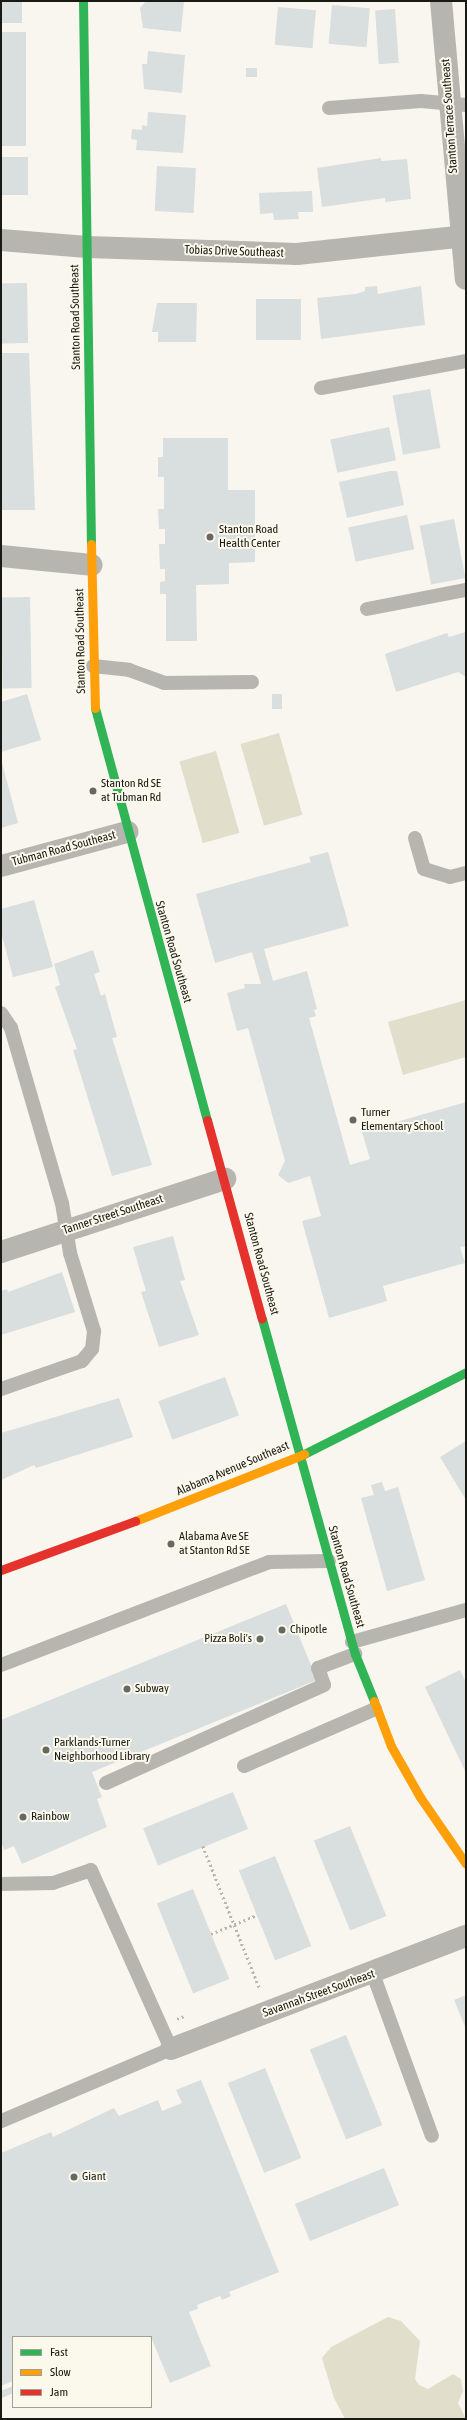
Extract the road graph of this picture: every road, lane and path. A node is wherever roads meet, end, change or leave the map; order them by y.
1 (83, 1) edge
2 (441, 1) edge
3 (457, 106) edge
4 (329, 108) dead end
5 (463, 237) edge
6 (1, 240) edge
7 (87, 247) junction
8 (466, 279) edge
9 (466, 361) edge
10 (321, 388) dead end
11 (1, 556) edge
12 (92, 565) junction
13 (466, 590) edge
14 (367, 609) dead end
15 (93, 666) junction
16 (252, 682) dead end
17 (127, 832) junction
18 (415, 838) dead end
19 (1, 866) edge
20 (466, 873) edge
21 (1, 1013) edge
22 (225, 1179) junction
23 (66, 1230) junction
24 (1, 1252) edge
25 (466, 1372) edge
26 (1, 1389) edge
27 (300, 1454) junction
28 (329, 1562) junction
29 (1, 1570) edge
30 (466, 1610) edge
31 (353, 1648) junction
32 (1, 1665) edge
33 (375, 1710) junction
34 (244, 1766) dead end
35 (106, 1783) dead end
36 (203, 1846) dead end
37 (466, 1864) edge
38 (1, 1884) edge
39 (257, 1915) dead end
40 (235, 1924) junction
41 (211, 1934) dead end
42 (466, 1936) edge
43 (373, 1974) junction
44 (259, 1986) dead end
45 (171, 2049) junction
46 (1, 2121) edge
47 (432, 2136) dead end

1 - 7 street, Stanton Road Southeast
2 - 3 street, Stanton Terrace Southeast
3 - 4 lane
3 - 5 street, Stanton Terrace Southeast
5 - 7 street, Tobias Drive Southeast
5 - 8 street, Stanton Terrace Southeast
6 - 7 street, Tobias Drive Southeast
7 - 12 street, Stanton Road Southeast
9 - 10 lane
11 - 12 street
12 - 15 street, Stanton Road Southeast
13 - 14 lane
15 - 16 lane
15 - 17 street, Stanton Road Southeast
17 - 19 street, Tubman Road Southeast
17 - 22 street, Stanton Road Southeast
18 - 20 lane
21 - 23 lane
22 - 23 street, Tanner Street Southeast
22 - 27 street, Stanton Road Southeast
23 - 24 street, Tanner Street Southeast
23 - 26 lane
25 - 27 street, Alabama Avenue Southeast
27 - 28 street, Stanton Road Southeast
27 - 29 street, Alabama Avenue Southeast
28 - 31 street, Stanton Road Southeast
28 - 32 lane
30 - 31 lane
31 - 33 street, Stanton Road Southeast
31 - 35 lane
33 - 34 lane
33 - 37 street, Stanton Road Southeast
36 - 40 path
38 - 45 lane
39 - 40 path
40 - 41 path
40 - 44 path
42 - 43 street, Savannah Street Southeast
43 - 45 street, Savannah Street Southeast
43 - 47 lane
45 - 46 lane

